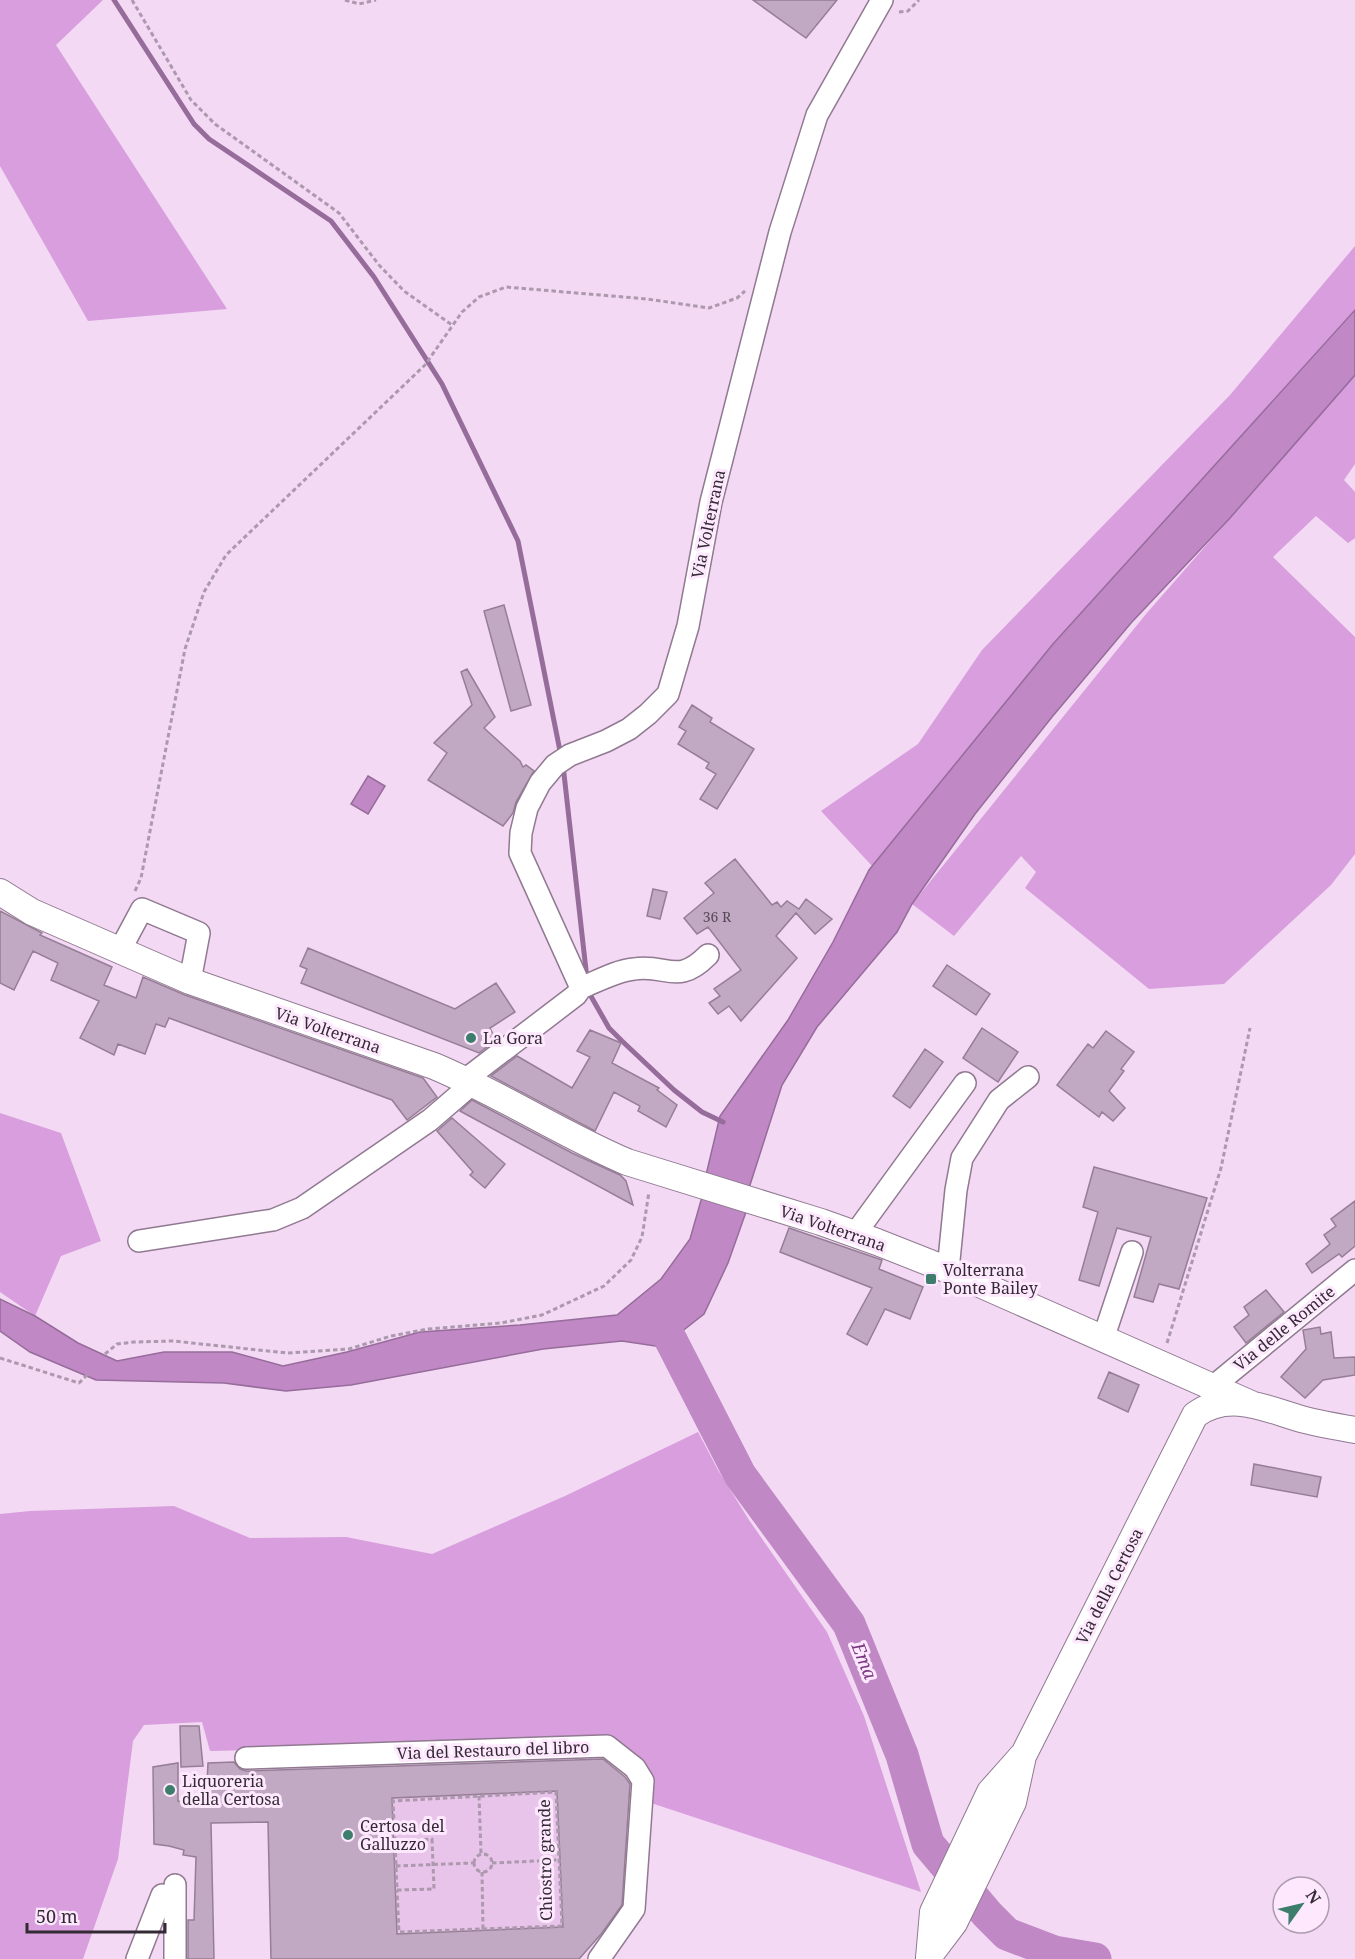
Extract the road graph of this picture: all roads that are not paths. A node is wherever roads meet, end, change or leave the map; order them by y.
1 (882, 0) edge
2 (0, 892) edge
3 (119, 952) junction
4 (708, 955) dead end
5 (190, 981) junction
6 (581, 988) junction
7 (1028, 1077) dead end
8 (469, 1081) junction
9 (965, 1083) dead end
10 (855, 1234) junction
11 (139, 1241) dead end
12 (1132, 1252) dead end
13 (948, 1270) junction
14 (1355, 1270) edge
15 (1103, 1339) junction
16 (1181, 1386) junction
17 (1215, 1387) junction
18 (1251, 1404) junction
19 (1355, 1430) edge
20 (246, 1758) dead end
21 (929, 1958) edge
22 (137, 1959) edge
23 (175, 1959) edge
24 (599, 1959) edge

1 - 6 street, Via Volterrana
2 - 3 main road, Via Volterrana
3 - 5 main road, Via Volterrana
3 - 5 street
4 - 6 street
5 - 8 main road, Via Volterrana
6 - 8 street
7 - 13 street
8 - 10 main road, Via Volterrana
8 - 11 street
9 - 10 street
10 - 13 main road, Via Volterrana
12 - 15 street
13 - 15 main road, Via Volterrana
14 - 17 street, Via delle Romite
15 - 16 main road, Via Volterrana
16 - 17 main road, Via Volterrana
16 - 18 main road
16 - 21 main road, Via della Certosa
17 - 18 main road, Via Volterrana
18 - 19 main road
20 - 24 street, Via del Restauro del libro
22 - 23 street

